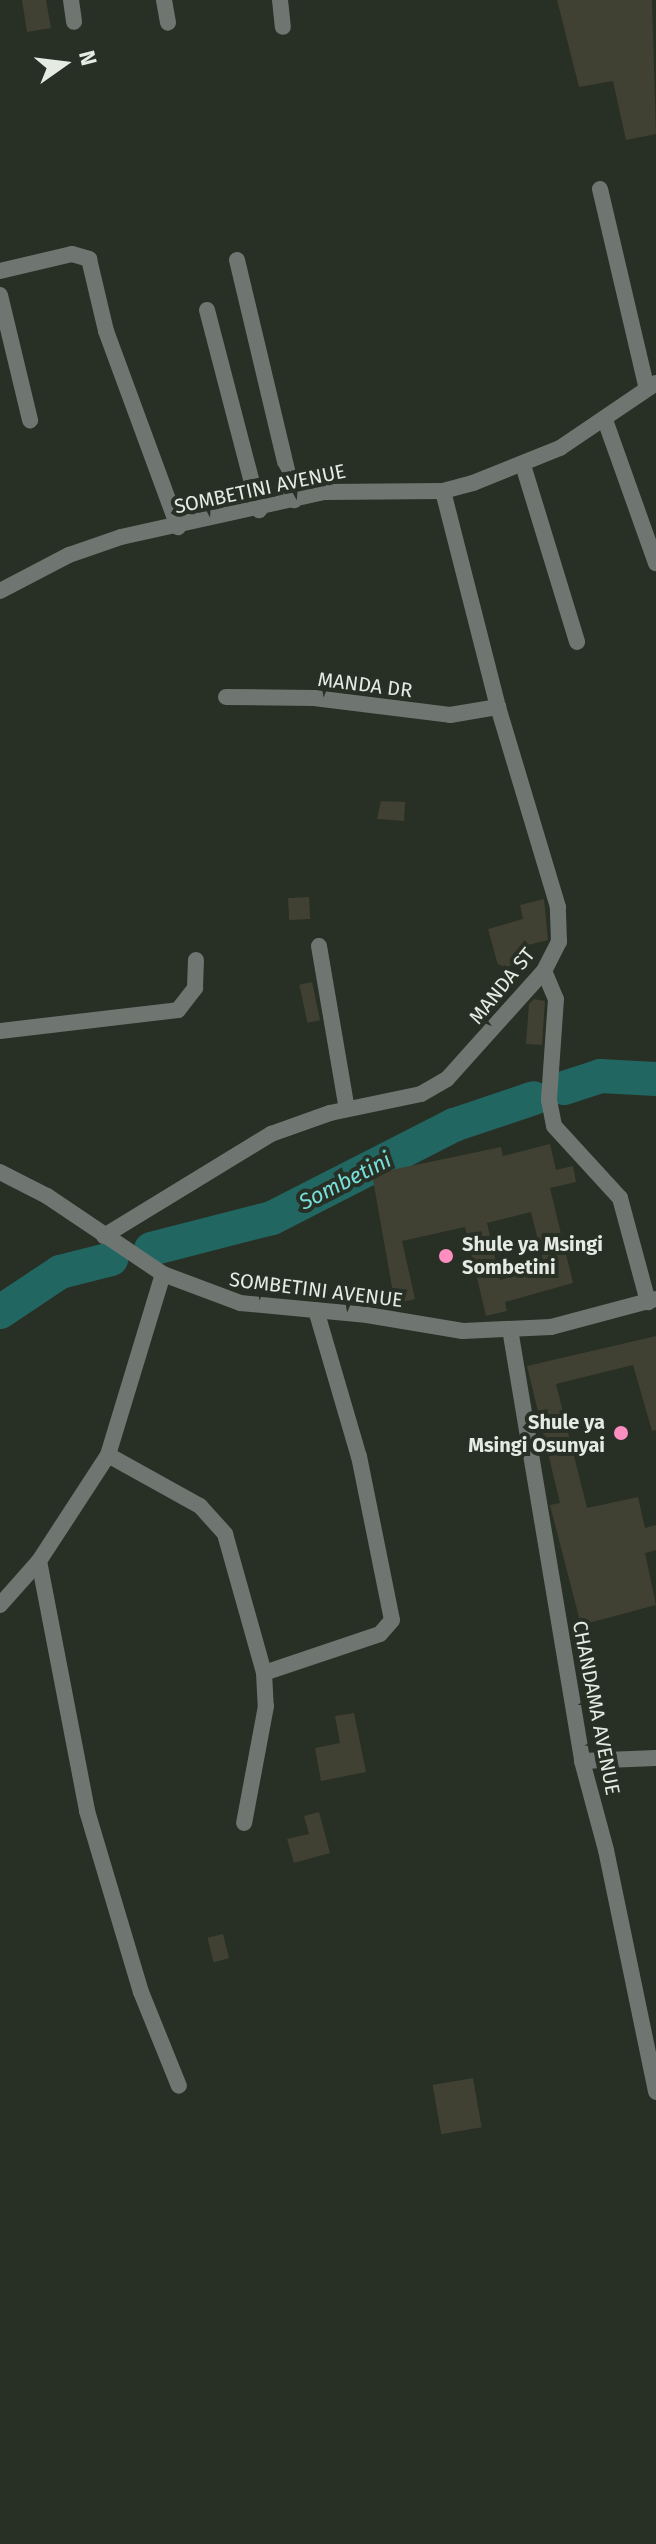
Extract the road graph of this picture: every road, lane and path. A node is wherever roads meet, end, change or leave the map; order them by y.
1 (71, 0) edge
2 (164, 0) edge
3 (280, 0) edge
4 (74, 22) dead end
5 (168, 23) dead end
6 (283, 27) dead end
7 (600, 189) dead end
8 (237, 260) dead end
9 (0, 271) edge
10 (1, 304) edge
11 (207, 310) dead end
12 (652, 386) edge
13 (30, 420) dead end
14 (605, 420) junction
15 (523, 465) junction
16 (443, 491) junction
17 (294, 500) junction
18 (259, 510) junction
19 (178, 527) junction
20 (656, 563) edge
21 (0, 591) edge
22 (577, 642) dead end
23 (226, 697) dead end
24 (498, 707) junction
25 (319, 946) dead end
26 (196, 960) dead end
27 (544, 971) junction
28 (0, 1031) edge
29 (347, 1109) junction
30 (0, 1172) edge
31 (104, 1236) junction
32 (163, 1274) junction
33 (652, 1300) edge
34 (316, 1310) junction
35 (510, 1329) junction
36 (108, 1455) junction
37 (39, 1561) junction
38 (0, 1605) edge
39 (264, 1673) junction
40 (656, 1758) edge
41 (582, 1761) junction
42 (244, 1823) dead end
43 (179, 2086) dead end
44 (656, 2092) edge

1 - 4 street
2 - 5 street
3 - 6 street
7 - 12 street
8 - 17 street
9 - 19 street
10 - 13 street
11 - 18 street
12 - 14 street, SOMBETINI AVENUE
14 - 15 street, SOMBETINI AVENUE
14 - 20 street
15 - 16 street, SOMBETINI AVENUE
15 - 22 street
16 - 17 street, SOMBETINI AVENUE
16 - 24 street, MANDA ST
17 - 18 street, SOMBETINI AVENUE
18 - 19 street, SOMBETINI AVENUE
19 - 21 street, SOMBETINI AVENUE
23 - 24 street, MANDA DR
24 - 27 street, MANDA ST
25 - 29 street
26 - 28 street
27 - 29 street, MANDA ST
27 - 33 street
29 - 31 street, MANDA ST
30 - 31 street, SOMBETINI AVENUE
31 - 32 street, SOMBETINI AVENUE
32 - 34 street, SOMBETINI AVENUE
32 - 36 street
33 - 35 street, SOMBETINI AVENUE
34 - 35 street, SOMBETINI AVENUE
34 - 39 street
35 - 41 street, CHANDAMA AVENUE
36 - 37 street
36 - 39 street
37 - 38 street
37 - 43 street
39 - 42 street
40 - 41 street
41 - 44 street, CHANDAMA AVENUE

